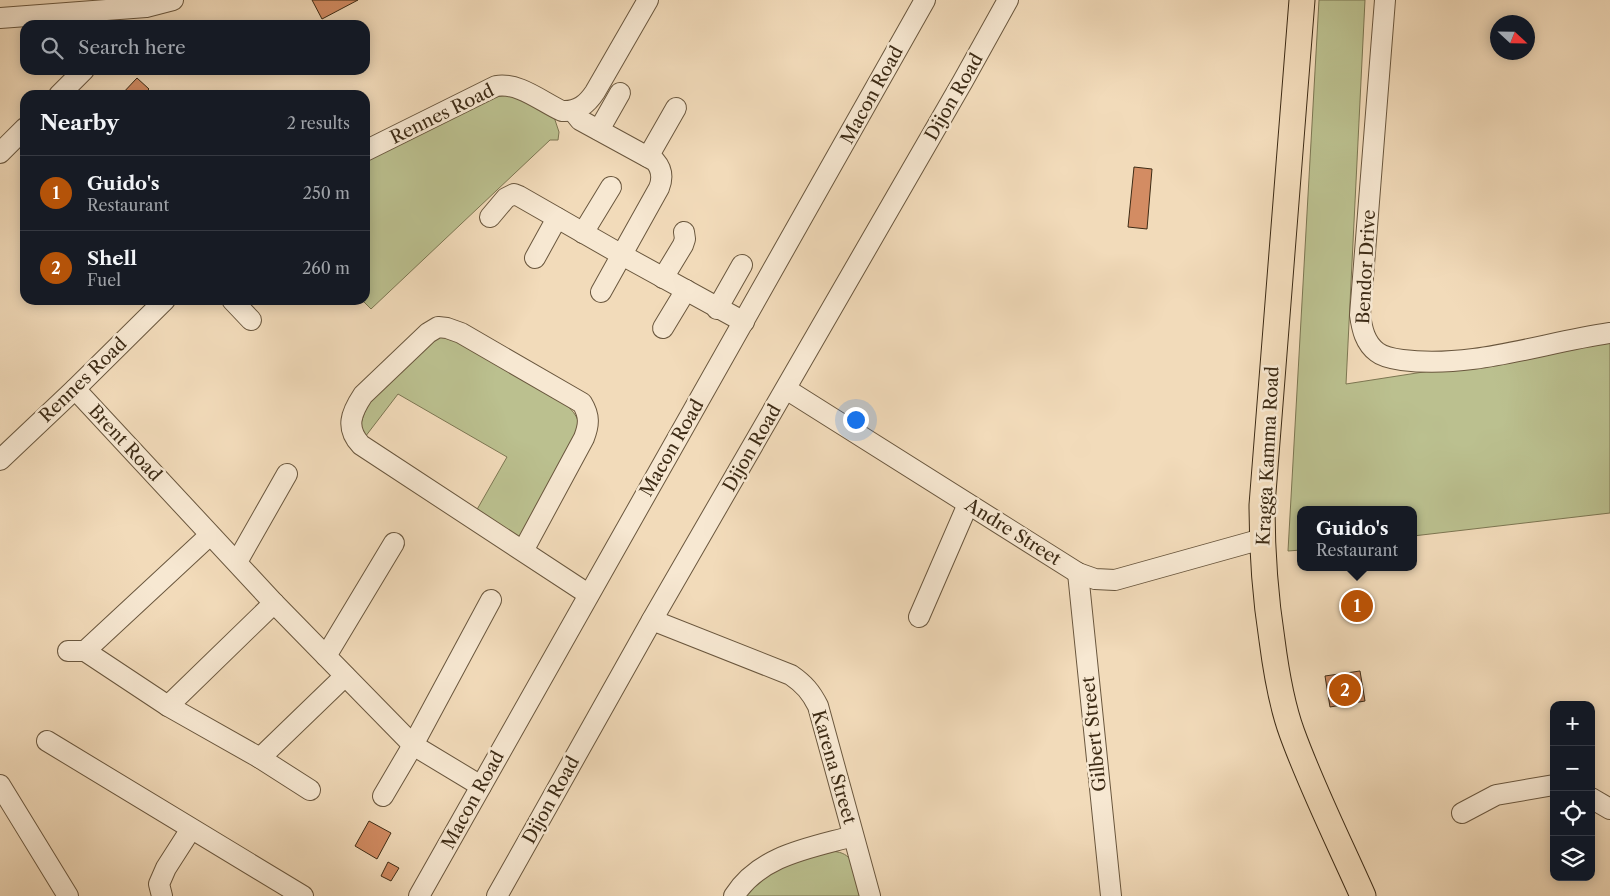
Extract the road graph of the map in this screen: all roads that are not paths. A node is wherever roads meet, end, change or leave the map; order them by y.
1 (173, 0) edge
2 (648, 0) edge
3 (925, 0) edge
4 (1008, 0) edge
5 (1302, 0) edge
6 (1385, 0) edge
7 (105, 12) edge
8 (0, 18) edge
9 (79, 75) edge
10 (64, 90) edge
11 (620, 93) dead end
12 (676, 108) dead end
13 (575, 110) junction
14 (599, 130) junction
15 (20, 133) edge
16 (370, 149) edge
17 (0, 153) edge
18 (648, 157) junction
19 (610, 187) dead end
20 (490, 217) dead end
21 (557, 218) junction
22 (684, 232) dead end
23 (583, 233) junction
24 (622, 255) junction
25 (534, 258) dead end
26 (742, 265) dead end
27 (663, 278) junction
28 (686, 290) junction
29 (601, 292) dead end
30 (160, 305) edge
31 (237, 305) edge
32 (717, 308) junction
33 (251, 320) dead end
34 (744, 322) junction
35 (664, 328) dead end
36 (1610, 333) edge
37 (75, 389) junction
38 (786, 389) junction
39 (0, 460) edge
40 (286, 474) dead end
41 (968, 504) junction
42 (210, 535) junction
43 (1262, 539) junction
44 (394, 543) dead end
45 (523, 551) junction
46 (237, 562) junction
47 (1078, 573) junction
48 (588, 594) junction
49 (491, 600) dead end
50 (274, 603) junction
51 (919, 617) dead end
52 (652, 620) junction
53 (326, 656) junction
54 (344, 676) junction
55 (168, 706) junction
56 (47, 741) dead end
57 (413, 745) junction
58 (260, 758) junction
59 (0, 785) edge
60 (481, 786) junction
61 (1550, 786) edge
62 (310, 790) dead end
63 (383, 796) dead end
64 (1595, 800) edge
65 (1610, 809) edge
66 (1462, 813) dead end
67 (191, 829) junction
68 (853, 836) junction
69 (68, 896) edge
70 (162, 896) edge
71 (303, 896) edge
72 (419, 896) edge
73 (497, 896) edge
74 (734, 896) edge
75 (870, 896) edge
76 (1111, 896) edge
77 (1364, 896) edge

1 - 7 street
2 - 13 street
3 - 34 street, Macon Road
4 - 38 street, Dijon Road
5 - 43 main road, Kragga Kamma Road
6 - 36 street, Bendor Drive
7 - 8 street
9 - 10 street
11 - 14 street
12 - 18 street
13 - 14 street
13 - 16 street, Rennes Road
14 - 18 street
15 - 17 street
18 - 24 street
19 - 23 street
20 - 21 street
21 - 23 street
21 - 25 street
22 - 27 street
23 - 24 street
24 - 27 street
24 - 29 street
26 - 32 street
27 - 28 street
28 - 32 street
28 - 35 street
30 - 37 street, Rennes Road
31 - 33 street
32 - 34 street
34 - 48 street, Macon Road
37 - 39 street, Rennes Road
37 - 42 street, Brent Road
38 - 41 street, Andre Street
38 - 52 street, Dijon Road
40 - 46 street
41 - 47 street, Andre Street
41 - 51 street
42 - 46 street, Brent Road
42 - 55 street
43 - 47 street, Andre Street
43 - 77 main road, Kragga Kamma Road
44 - 53 street
45 - 45 street
45 - 48 street
46 - 50 street, Brent Road
47 - 76 street, Gilbert Street
48 - 60 street, Macon Road
49 - 57 street
50 - 53 street, Brent Road
50 - 55 street
52 - 68 street, Karena Street
52 - 73 street, Dijon Road
53 - 54 street, Brent Road
54 - 57 street, Brent Road
54 - 58 street
55 - 58 street
56 - 67 street
57 - 60 street, Brent Road
57 - 63 street
58 - 62 street
59 - 69 street
60 - 72 street, Macon Road
61 - 66 street
64 - 65 street
67 - 70 street
67 - 71 street
68 - 74 street
68 - 75 street, Karena Street

